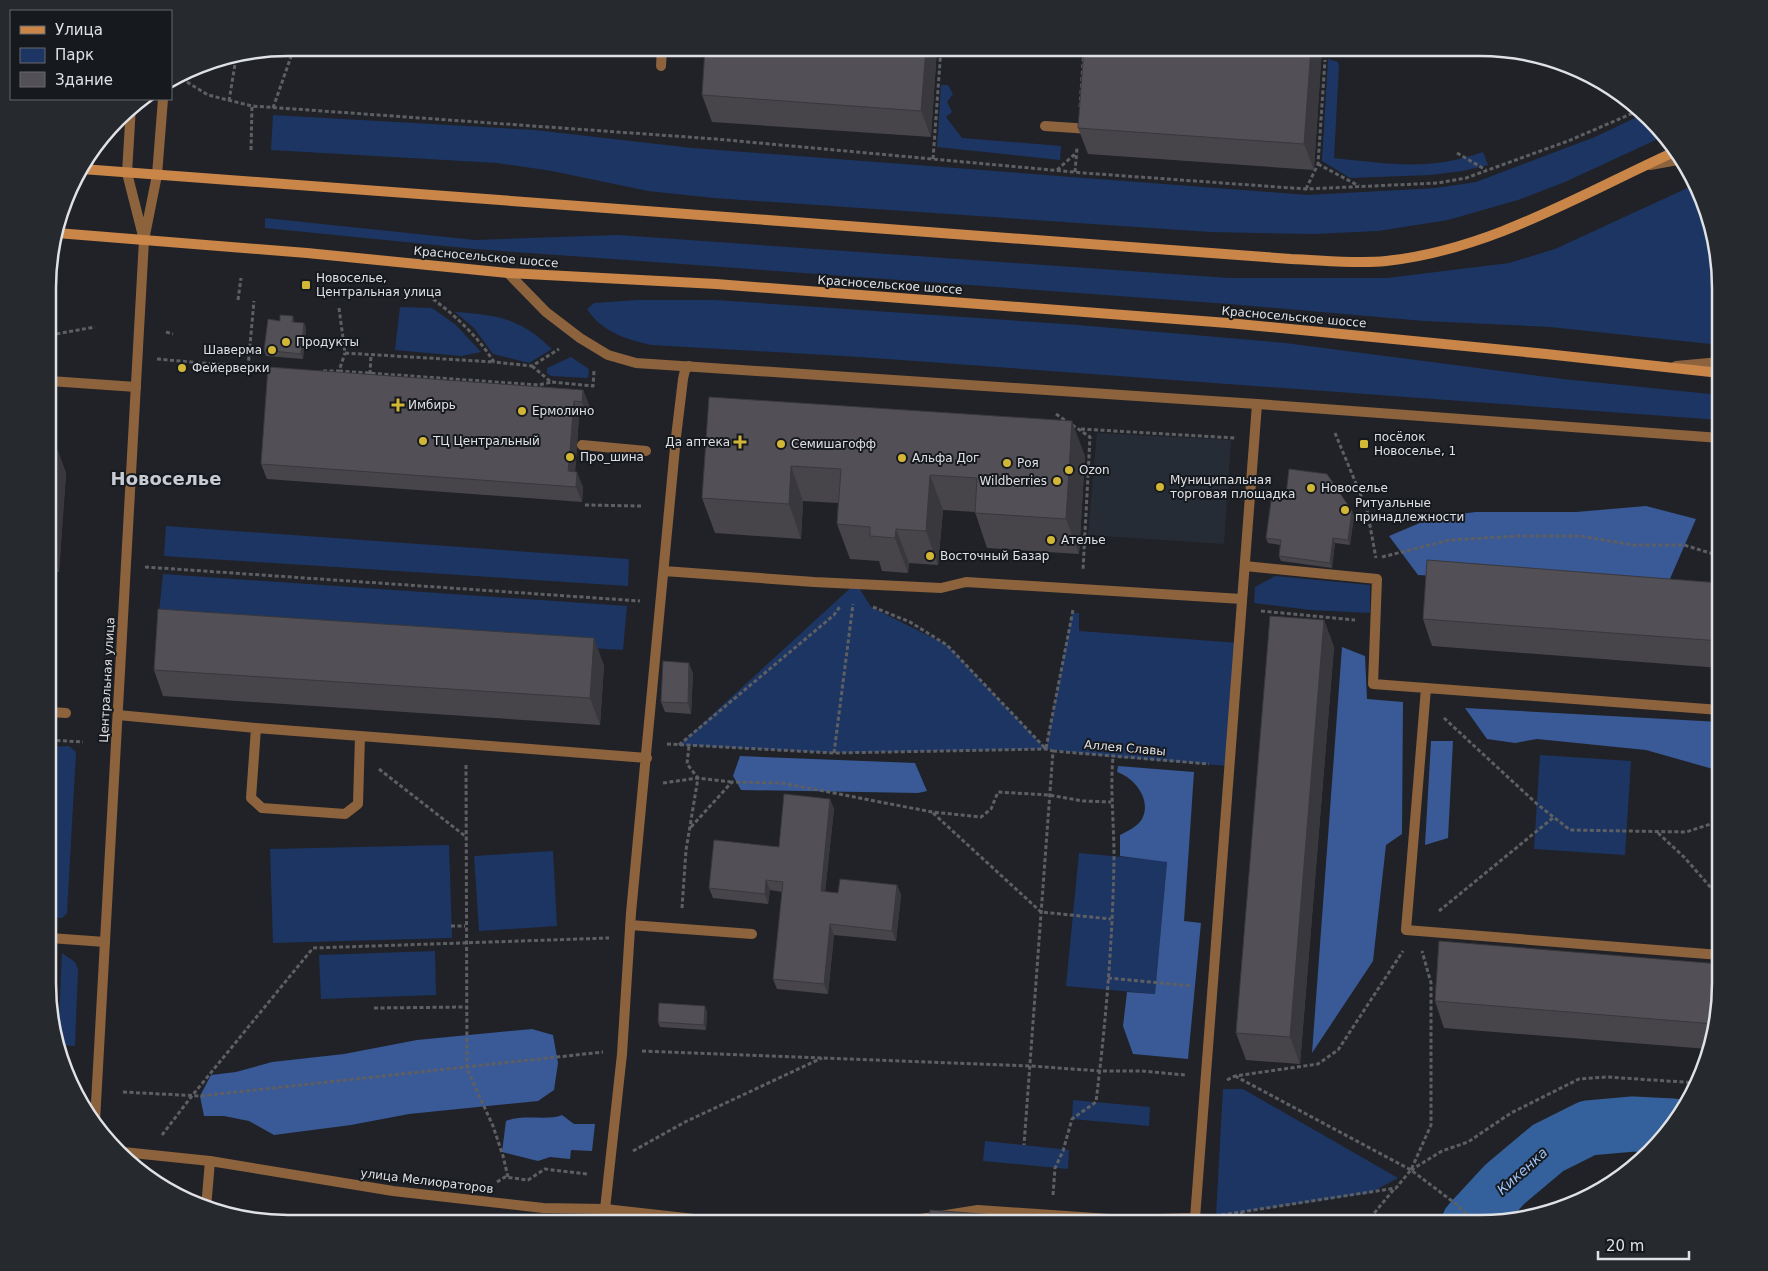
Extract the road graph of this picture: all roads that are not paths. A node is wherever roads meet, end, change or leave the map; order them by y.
1 (662, 56) edge
2 (661, 66) dead end
3 (163, 100) edge
4 (130, 118) edge
5 (1045, 126) dead end
6 (1090, 129) edge
7 (1669, 154) edge
8 (1674, 161) edge
9 (1641, 167) junction
10 (89, 169) edge
11 (127, 172) junction
12 (157, 175) junction
13 (63, 233) edge
14 (144, 240) junction
15 (508, 273) junction
16 (1712, 363) edge
17 (689, 366) junction
18 (1660, 367) junction
19 (1712, 372) edge
20 (56, 381) edge
21 (136, 387) junction
22 (1257, 404) junction
23 (1712, 437) edge
24 (582, 445) dead end
25 (646, 450) dead end
26 (1245, 566) junction
27 (664, 571) junction
28 (1242, 599) junction
29 (1426, 688) junction
30 (1712, 709) edge
31 (56, 712) edge
32 (66, 713) dead end
33 (118, 715) junction
34 (256, 728) junction
35 (360, 736) junction
36 (647, 758) junction
37 (630, 925) junction
38 (752, 934) dead end
39 (56, 938) edge
40 (105, 942) junction
41 (1712, 954) edge
42 (95, 1113) edge
43 (130, 1153) edge
44 (210, 1161) junction
45 (207, 1200) edge
46 (605, 1209) junction
47 (636, 1215) edge
48 (946, 1215) edge
49 (1052, 1215) edge
50 (1195, 1215) edge

1 - 2 street
3 - 12 street
4 - 11 street
5 - 6 street
7 - 9 main road
8 - 9 street
9 - 12 main road
10 - 11 main road
11 - 12 main road
11 - 14 street
12 - 14 street
13 - 14 main road, Красносельское шоссе
14 - 15 main road, Красносельское шоссе
14 - 21 street, Центральная улица
15 - 17 street
15 - 18 main road, Красносельское шоссе
16 - 18 street
17 - 22 street
17 - 27 street
18 - 19 main road, Красносельское шоссе
20 - 21 street
21 - 33 street, Центральная улица
22 - 23 street
22 - 26 street
24 - 25 street
26 - 28 street
26 - 29 street
27 - 28 street
27 - 36 street
28 - 50 street
29 - 30 street
29 - 41 street
31 - 32 street
33 - 34 street
33 - 40 street, Центральная улица
34 - 35 street
34 - 35 street
35 - 36 street
36 - 37 street
37 - 38 street
37 - 46 street
39 - 40 street
40 - 42 street, Центральная улица
43 - 44 street, улица Мелиораторов
44 - 45 street
44 - 46 street, улица Мелиораторов
46 - 47 street, улица Мелиораторов
48 - 49 street

